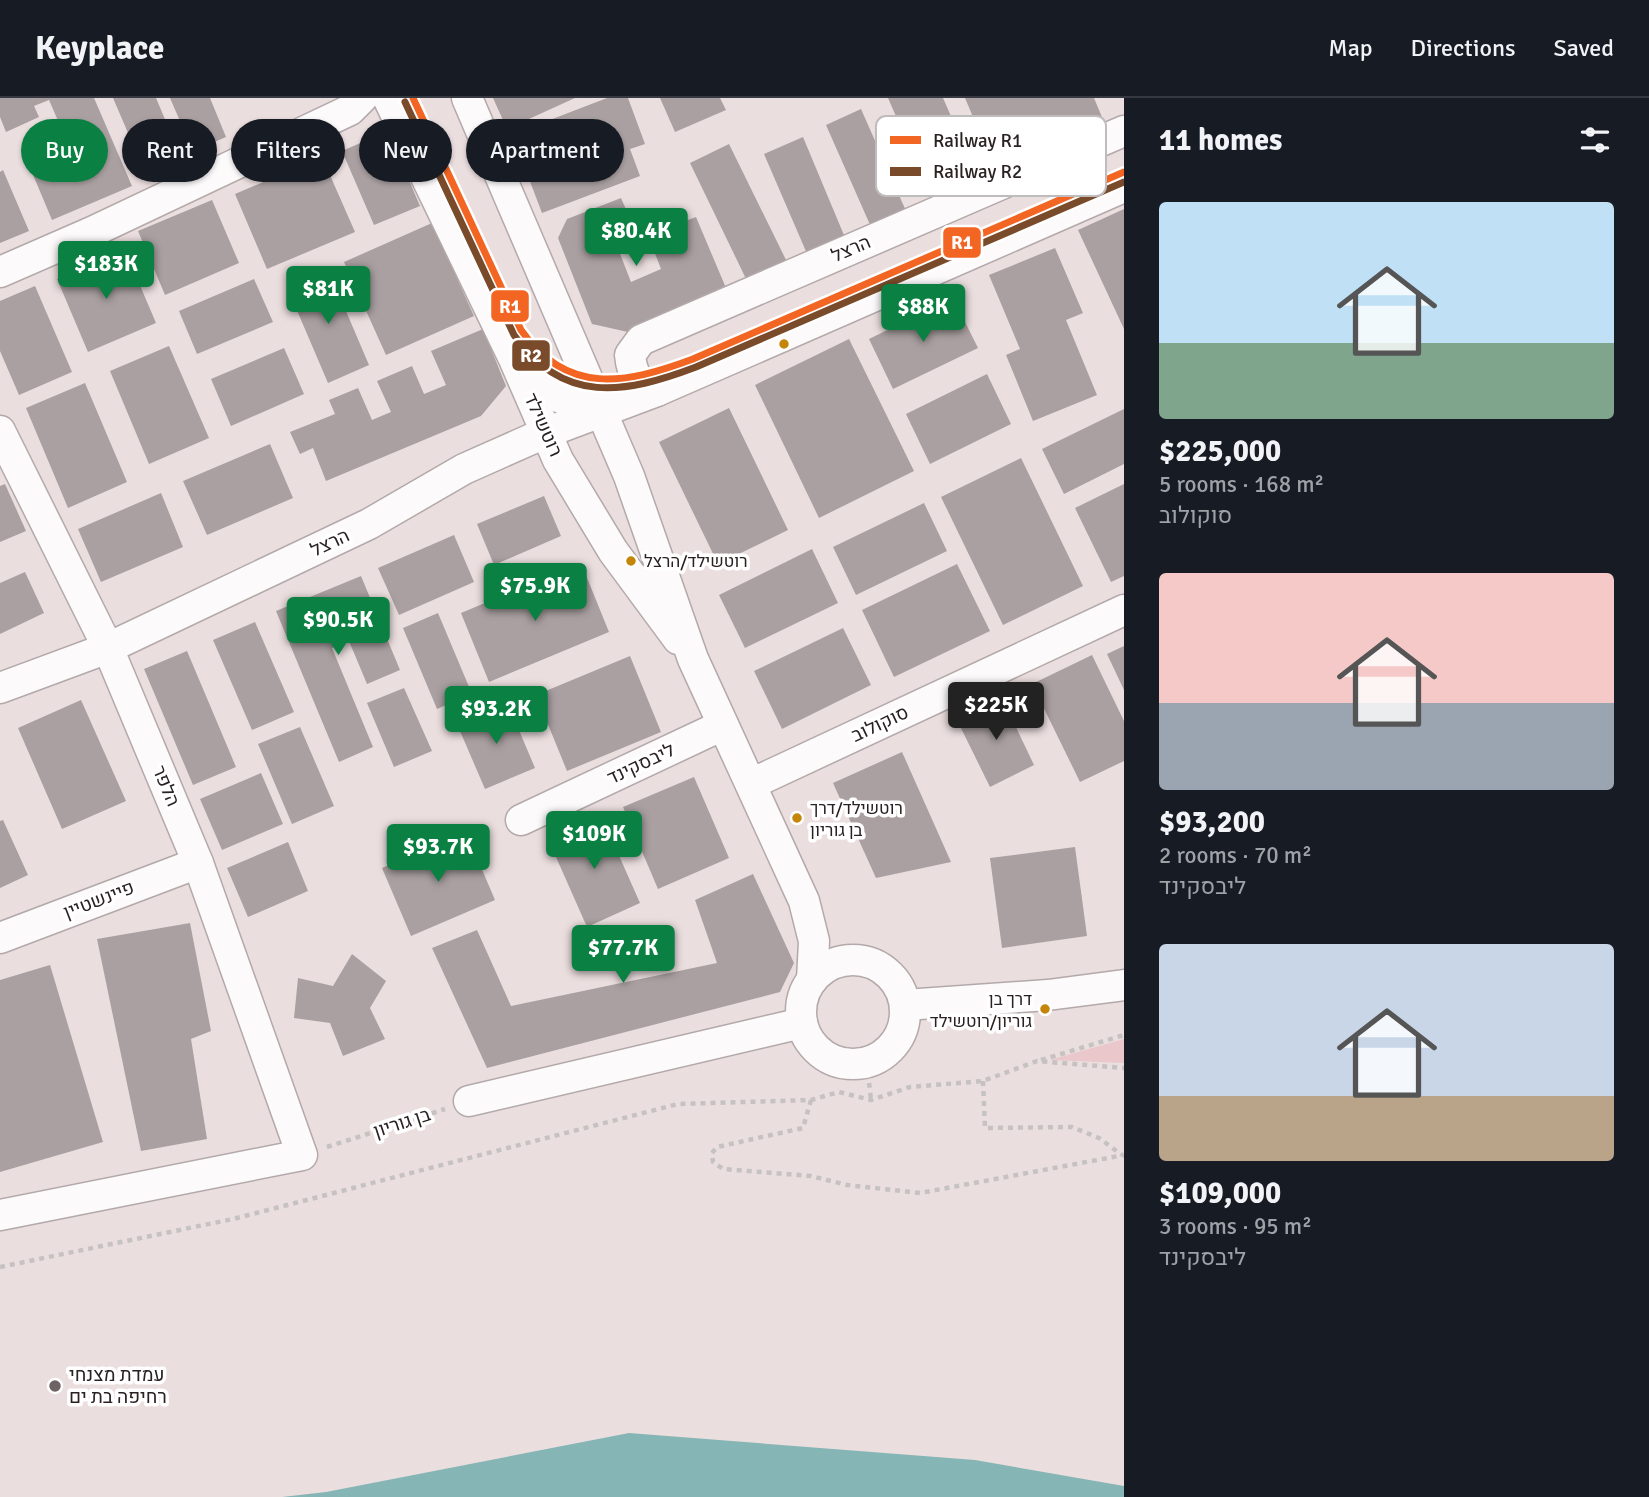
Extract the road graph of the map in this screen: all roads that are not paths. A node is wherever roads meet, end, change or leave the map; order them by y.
1 (362, 98) edge
2 (388, 98) edge
3 (467, 98) edge
4 (1124, 131) edge
5 (1106, 139) edge
6 (1124, 187) edge
7 (1106, 195) edge
8 (974, 196) edge
9 (1103, 196) edge
10 (0, 272) edge
11 (514, 359) junction
12 (657, 391) junction
13 (601, 411) junction
14 (0, 430) edge
15 (545, 433) junction
16 (1124, 610) edge
17 (108, 648) junction
18 (693, 659) junction
19 (0, 688) edge
20 (723, 725) junction
21 (751, 784) junction
22 (521, 820) dead end
23 (198, 863) junction
24 (804, 901) junction
25 (0, 938) edge
26 (859, 960) junction
27 (812, 980) junction
28 (1124, 985) edge
29 (905, 1005) junction
30 (802, 1023) junction
31 (469, 1101) road end
32 (0, 1215) edge

1 - 10 street
2 - 11 street, רוטשילד
3 - 13 street, רוטשילד
4 - 5 street, הרצל
6 - 7 street, הרצל
8 - 12 street, הרצל
9 - 12 street, הרצל
11 - 13 street
11 - 15 street, רוטשילד
12 - 13 street, הרצל
13 - 15 street, הרצל
13 - 18 street, רוטשילד
14 - 17 street, הלפר
15 - 17 street, הרצל
15 - 18 street, רוטשילד
16 - 21 street, סוקולוב
17 - 19 street, הרצל
17 - 23 street, הלפר
18 - 20 street, רוטשילד
20 - 21 street, רוטשילד
20 - 22 street, ליבסקינד
21 - 24 street, רוטשילד
23 - 25 street, פיינשטיין
23 - 32 street, הלפר
24 - 26 street, רוטשילד
24 - 27 street, רוטשילד
26 - 27 street
26 - 29 street
27 - 30 street
28 - 29 street
29 - 30 street
30 - 31 street

